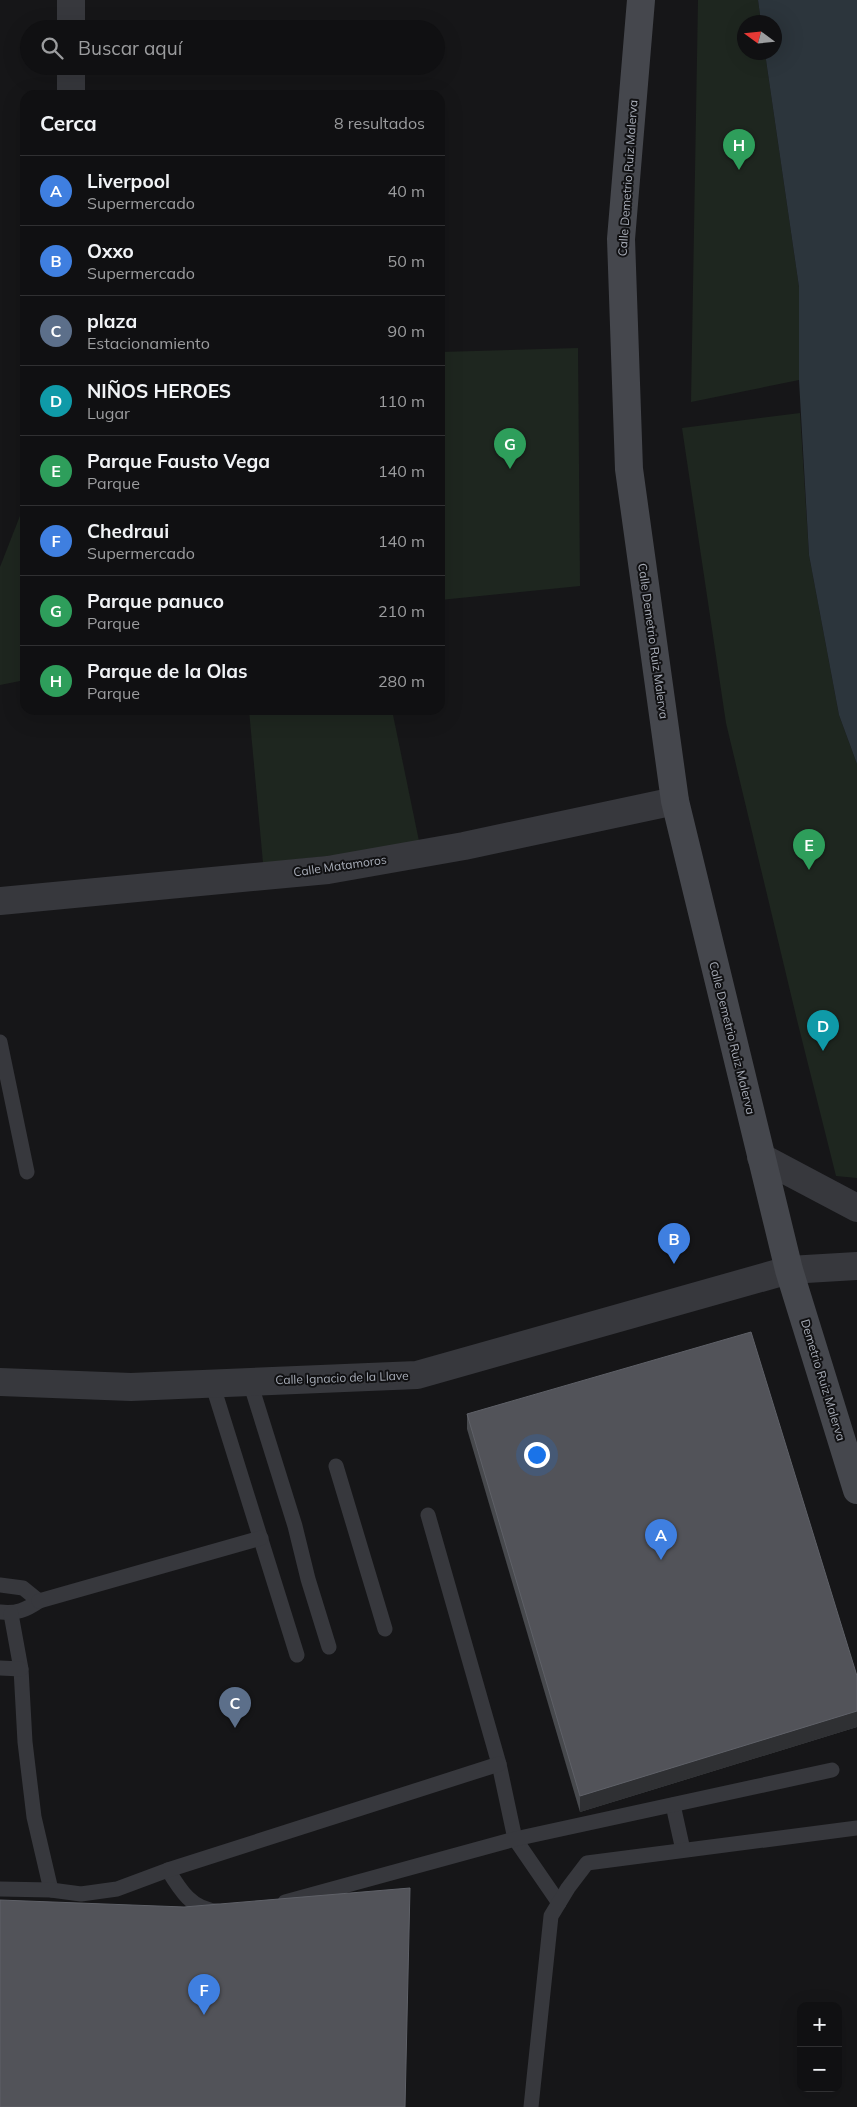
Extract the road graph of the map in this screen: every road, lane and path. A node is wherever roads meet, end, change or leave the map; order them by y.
1 (71, 0) edge
2 (640, 0) edge
3 (71, 20) edge
4 (71, 75) edge
5 (71, 90) edge
6 (675, 801) junction
7 (0, 901) edge
8 (0, 1042) edge
9 (761, 1157) junction
10 (26, 1172) dead end
11 (857, 1208) edge
12 (857, 1266) edge
13 (790, 1270) junction
14 (0, 1382) edge
15 (250, 1382) junction
16 (212, 1384) junction
17 (336, 1466) dead end
18 (857, 1490) edge
19 (428, 1515) dead end
20 (261, 1538) junction
21 (0, 1585) edge
22 (39, 1601) junction
23 (6, 1613) edge
24 (385, 1629) dead end
25 (329, 1647) dead end
26 (297, 1655) dead end
27 (0, 1668) edge
28 (21, 1669) junction
29 (499, 1764) junction
30 (832, 1770) dead end
31 (673, 1805) junction
32 (857, 1828) edge
33 (515, 1839) junction
34 (684, 1850) junction
35 (168, 1870) junction
36 (0, 1889) edge
37 (51, 1890) junction
38 (558, 1903) junction
39 (275, 1904) edge
40 (236, 1912) edge
41 (531, 2107) edge

1 - 3 street
2 - 6 main road, Calle Demetrio Ruiz Malerva
4 - 5 street
6 - 7 street, Calle Matamoros
6 - 9 main road, Calle Demetrio Ruiz Malerva
8 - 10 lane
9 - 11 street
9 - 13 main road, Calle Demetrio Ruiz Malerva
12 - 13 street, Calle Ignacio de la Llave
13 - 15 street, Calle Ignacio de la Llave
13 - 18 main road, Demetrio Ruiz Malerva
14 - 16 street, Calle Ignacio de la Llave
15 - 16 street, Calle Ignacio de la Llave
15 - 25 lane
16 - 20 lane
17 - 24 lane
19 - 29 lane
20 - 22 lane
20 - 26 lane
21 - 22 lane
22 - 23 lane
23 - 28 lane
27 - 28 lane
28 - 37 lane
29 - 33 lane
29 - 35 lane
30 - 31 lane
31 - 33 lane
31 - 34 lane
32 - 34 lane
33 - 38 lane
33 - 39 lane
34 - 38 lane
35 - 37 lane
35 - 40 lane
36 - 37 lane
38 - 41 lane

